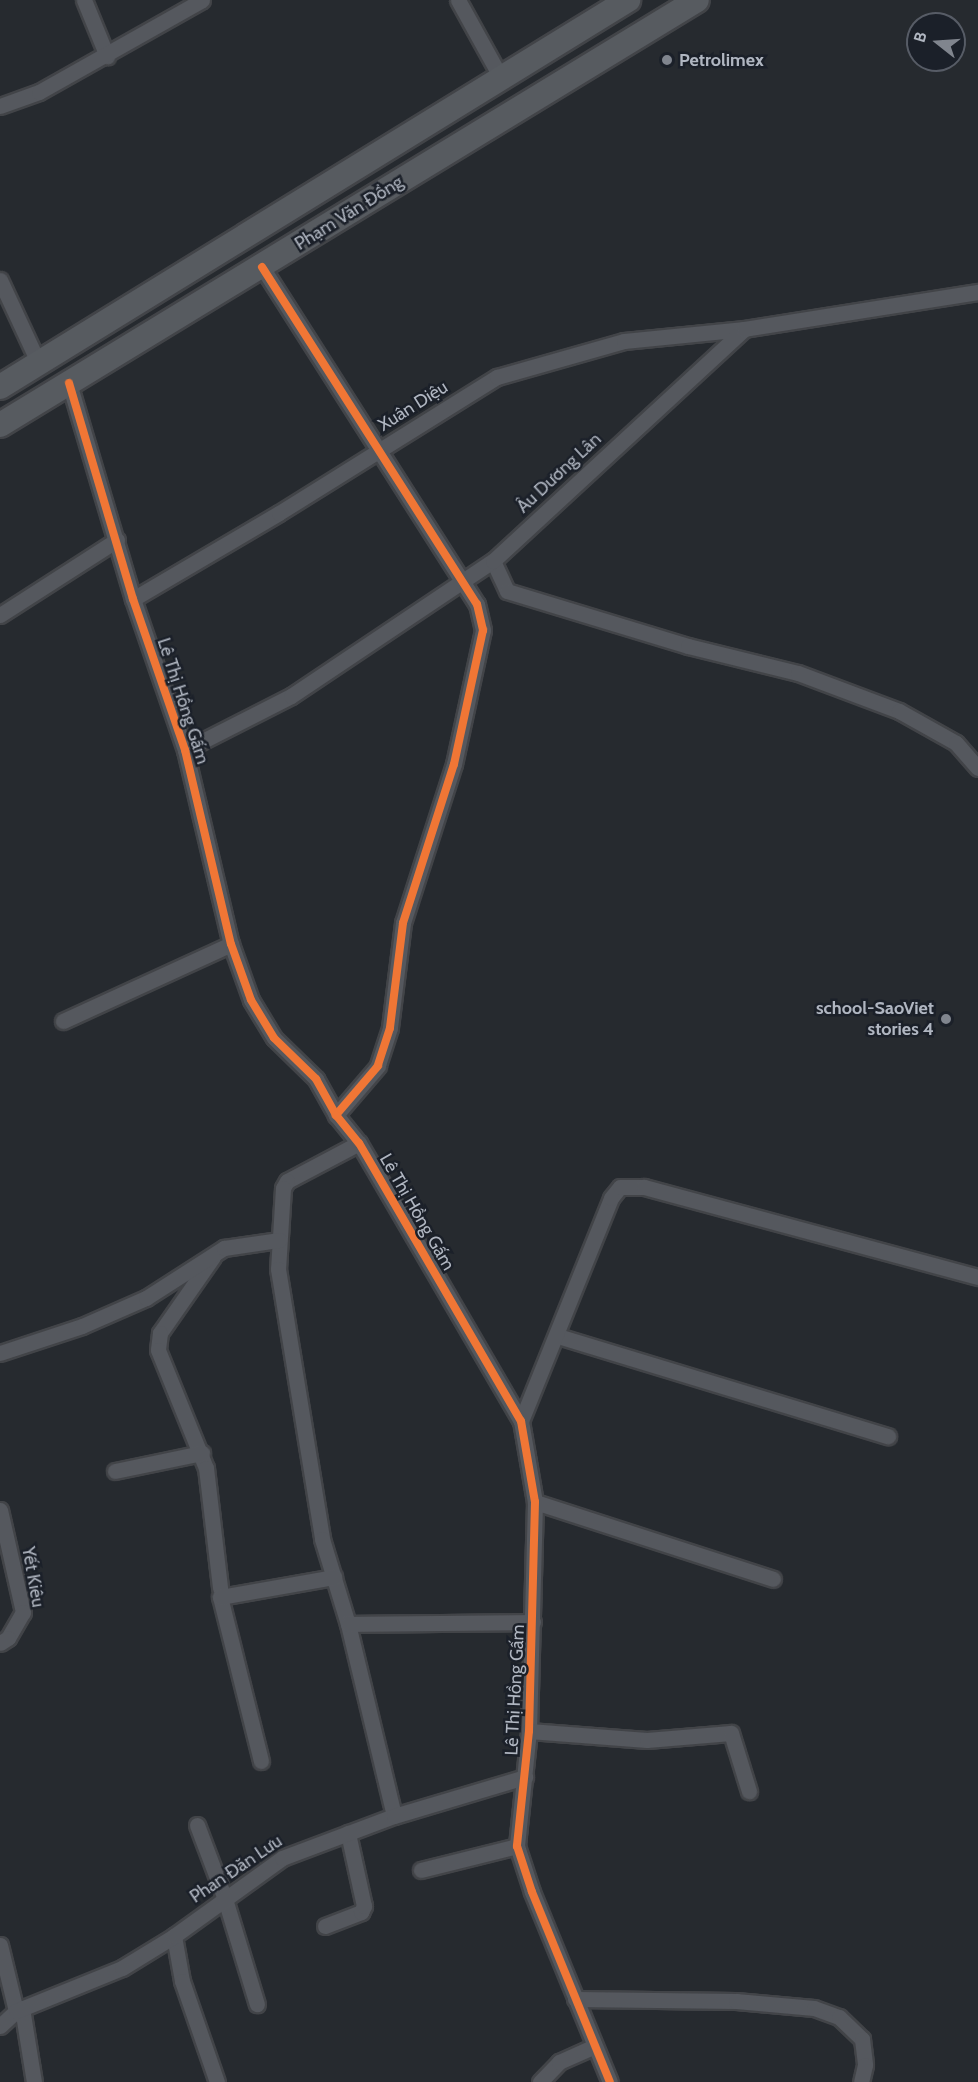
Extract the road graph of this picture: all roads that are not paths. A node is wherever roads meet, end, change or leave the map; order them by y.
1 (84, 0) edge
2 (202, 0) edge
3 (458, 0) edge
4 (697, 0) edge
5 (625, 2) edge
6 (637, 36) junction
7 (107, 56) junction
8 (501, 78) junction
9 (0, 106) edge
10 (262, 267) junction
11 (0, 280) edge
12 (978, 292) edge
13 (744, 329) junction
14 (39, 364) junction
15 (69, 383) junction
16 (0, 387) edge
17 (0, 425) edge
18 (379, 451) junction
19 (117, 540) junction
20 (493, 561) junction
21 (463, 583) junction
22 (133, 598) junction
23 (0, 615) edge
24 (185, 750) junction
25 (978, 768) edge
26 (231, 944) junction
27 (63, 1021) dead end
28 (336, 1114) junction
29 (358, 1143) junction
30 (279, 1240) junction
31 (213, 1257) junction
32 (978, 1277) edge
33 (558, 1336) junction
34 (0, 1353) edge
35 (521, 1421) junction
36 (888, 1436) dead end
37 (201, 1453) junction
38 (115, 1471) dead end
39 (535, 1502) junction
40 (0, 1510) edge
41 (334, 1578) junction
42 (773, 1579) dead end
43 (220, 1588) dead end
44 (533, 1622) junction
45 (348, 1624) junction
46 (0, 1643) edge
47 (529, 1731) junction
48 (261, 1761) dead end
49 (525, 1777) junction
50 (749, 1791) dead end
51 (394, 1816) junction
52 (197, 1825) dead end
53 (348, 1833) junction
54 (517, 1846) junction
55 (421, 1870) dead end
56 (225, 1899) junction
57 (325, 1926) dead end
58 (174, 1936) junction
59 (0, 1945) edge
60 (575, 1999) junction
61 (257, 2004) dead end
62 (19, 2010) junction
63 (0, 2026) edge
64 (595, 2046) junction
65 (34, 2082) edge
66 (217, 2082) edge
67 (540, 2082) edge
68 (610, 2082) edge
69 (861, 2082) edge

1 - 7 street
2 - 7 street
3 - 8 street
4 - 6 main road, Phạm Văn Đồng
5 - 6 main road
5 - 8 main road, Phạm Văn Đồng
6 - 10 main road, Phạm Văn Đồng
7 - 9 street
8 - 14 main road, Phạm Văn Đồng
10 - 15 main road, Phạm Văn Đồng
10 - 18 street
11 - 14 street
12 - 13 street
13 - 18 street, Xuân Diệu
13 - 20 street, Âu Dương Lân
14 - 16 main road, Phạm Văn Đồng
15 - 17 main road, Phạm Văn Đồng
15 - 19 street, Lê Thị Hồng Gấm
18 - 21 street
18 - 22 street, Xuân Diệu
19 - 22 street, Lê Thị Hồng Gấm
19 - 23 street
20 - 21 street, Âu Dương Lân
20 - 25 street
21 - 24 street, Âu Dương Lân
21 - 28 street
22 - 24 street, Lê Thị Hồng Gấm
24 - 26 street, Lê Thị Hồng Gấm
26 - 27 street
26 - 28 street, Lê Thị Hồng Gấm
28 - 29 street, Lê Thị Hồng Gấm
29 - 30 street
29 - 35 street, Lê Thị Hồng Gấm
30 - 31 street
30 - 41 street
31 - 34 street
31 - 37 street
32 - 33 street
33 - 35 street
33 - 36 street
35 - 39 street, Lê Thị Hồng Gấm
37 - 38 street
37 - 43 street
39 - 42 street
39 - 44 street, Lê Thị Hồng Gấm
40 - 46 street, Yết Kiêu
41 - 45 street
41 - 48 street
44 - 45 street
44 - 47 street, Lê Thị Hồng Gấm
45 - 51 street
47 - 49 street, Lê Thị Hồng Gấm
47 - 50 street
49 - 51 street, Phan Đăn Lưu
49 - 54 street, Lê Thị Hồng Gấm
51 - 53 street, Phan Đăn Lưu
52 - 56 street
53 - 56 street, Phan Đăn Lưu
53 - 57 street
54 - 55 street
54 - 60 street, Lê Thị Hồng Gấm
56 - 58 street, Phan Đăn Lưu
56 - 61 street
58 - 62 street, Phan Đăn Lưu
58 - 66 street
59 - 62 street
60 - 64 street, Lê Thị Hồng Gấm
60 - 69 street
62 - 63 street
62 - 65 street
64 - 67 street
64 - 68 street, Lê Thị Hồng Gấm

